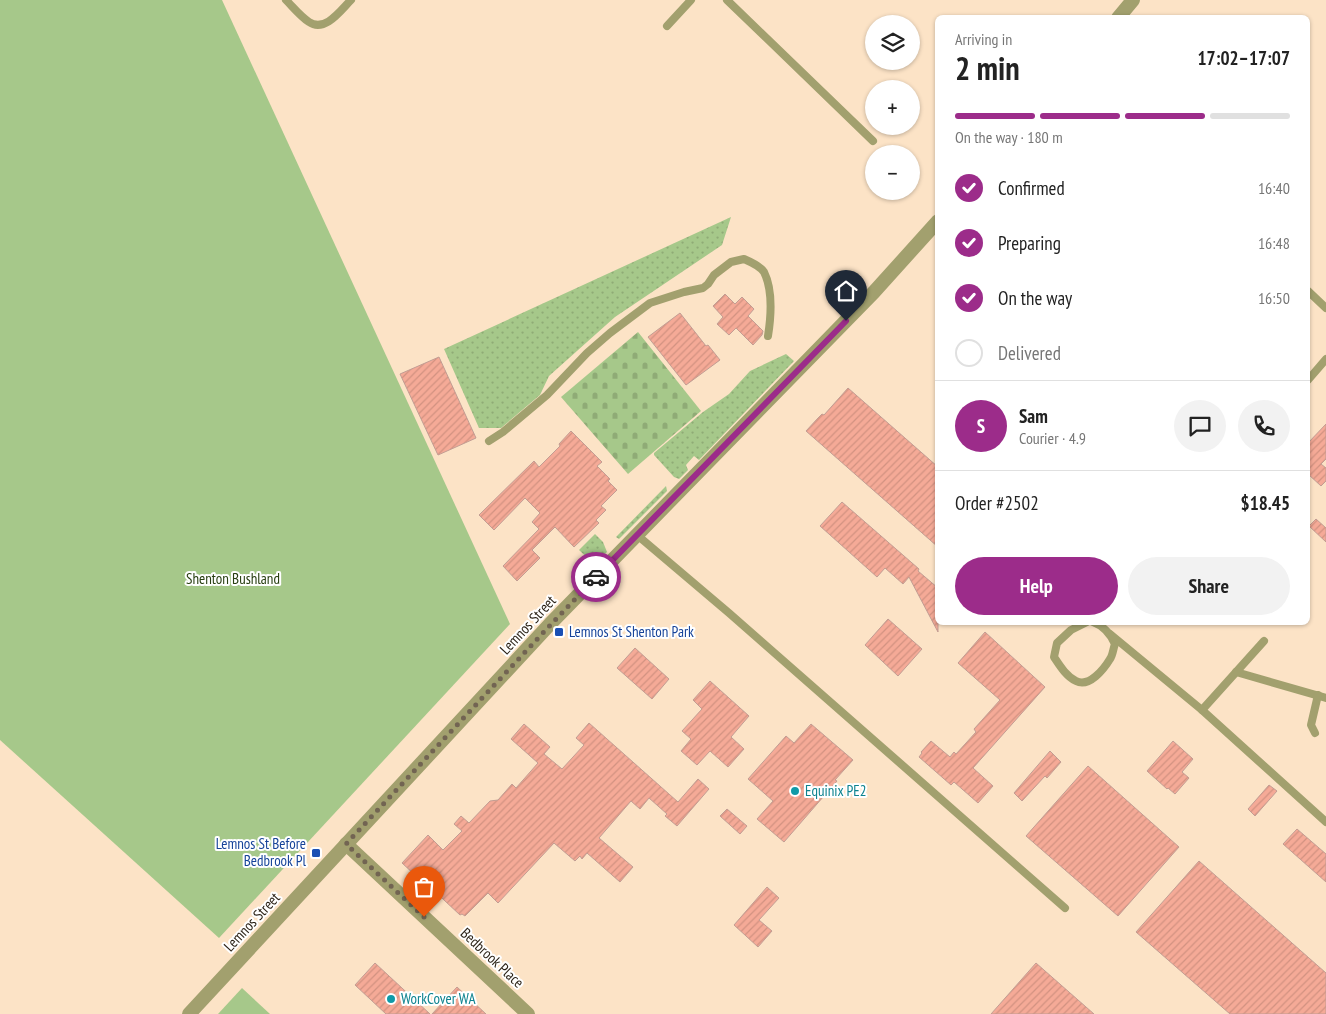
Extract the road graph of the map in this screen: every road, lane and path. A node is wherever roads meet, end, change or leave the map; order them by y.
1 (286, 0) edge
2 (351, 0) edge
3 (691, 0) edge
4 (727, 0) edge
5 (1133, 0) edge
6 (1120, 15) edge
7 (667, 26) dead end
8 (873, 142) dead end
9 (935, 223) edge
10 (1310, 292) edge
11 (1324, 303) edge
12 (768, 336) dead end
13 (1326, 359) edge
14 (1310, 378) edge
15 (489, 441) dead end
16 (637, 535) junction
17 (1081, 625) edge
18 (1100, 625) edge
19 (1110, 634) junction
20 (1264, 641) dead end
21 (1236, 672) junction
22 (1322, 696) edge
23 (1202, 710) junction
24 (1315, 733) dead end
25 (1326, 822) edge
26 (346, 844) junction
27 (1065, 908) dead end
28 (189, 1014) edge
29 (528, 1014) edge

1 - 2 lane
3 - 7 lane
4 - 8 lane
5 - 6 street
9 - 16 street, Lemnos Street
10 - 11 lane
12 - 15 lane
13 - 14 lane
16 - 26 street, Lemnos Street
16 - 27 lane
17 - 19 lane
18 - 19 lane
19 - 23 lane
20 - 21 lane
21 - 22 lane
21 - 23 lane
22 - 24 lane
23 - 25 lane
26 - 28 street, Lemnos Street
26 - 29 street, Bedbrook Place

